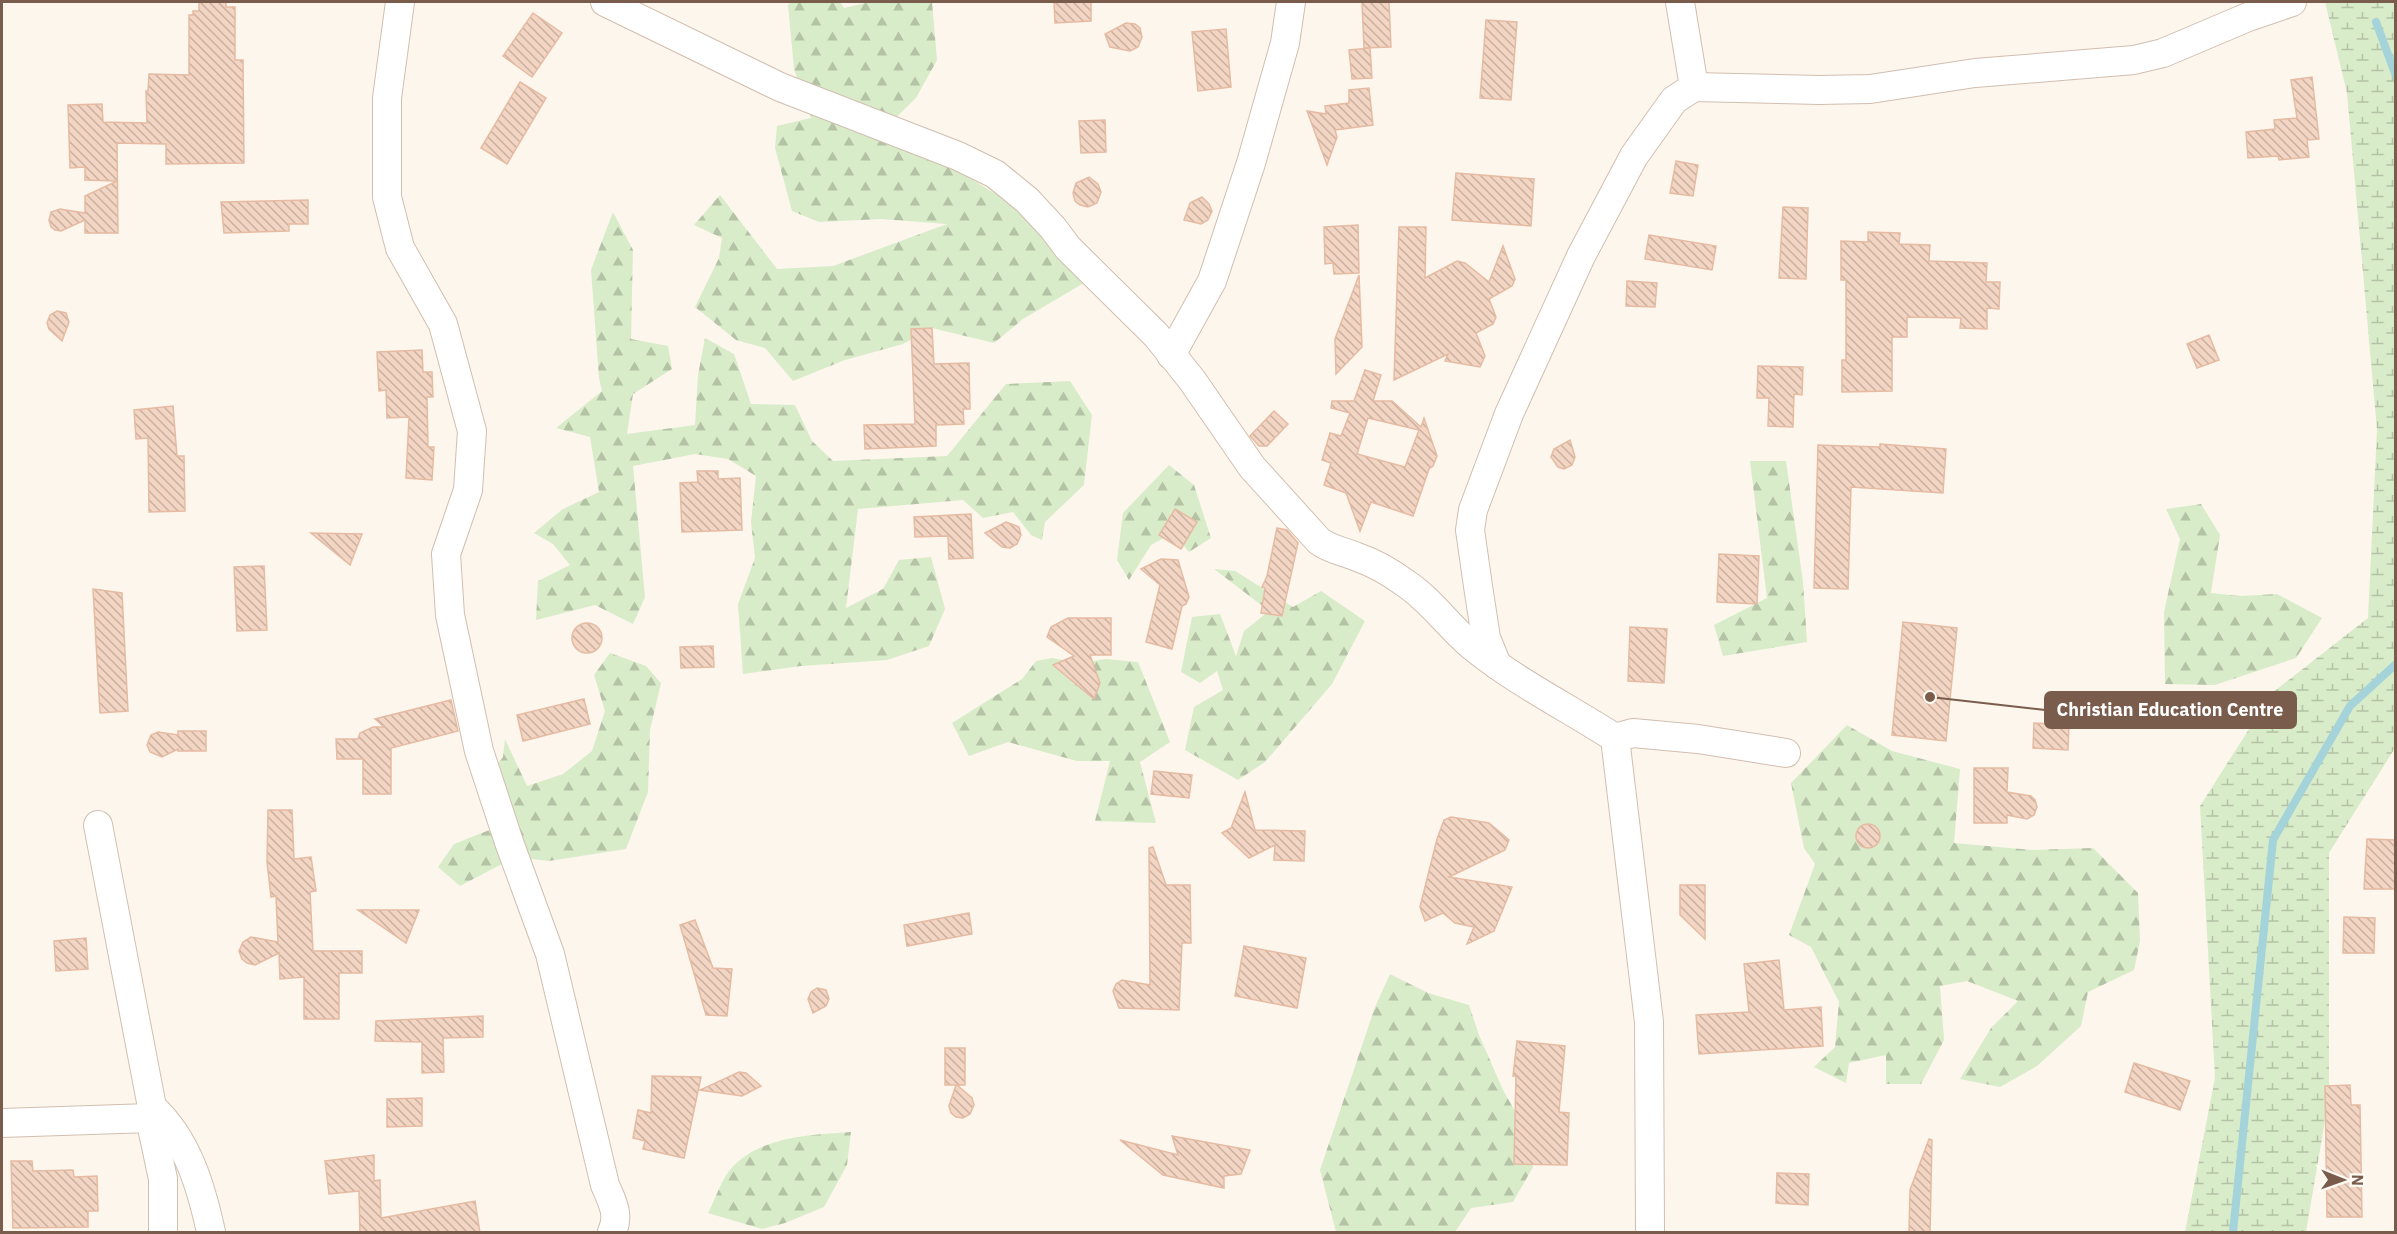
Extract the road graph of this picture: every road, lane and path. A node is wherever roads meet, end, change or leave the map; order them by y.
1 (400, 2) edge
2 (605, 2) edge
3 (1290, 2) edge
4 (1680, 2) edge
5 (2292, 2) edge
6 (1694, 87) junction
7 (1171, 355) junction
8 (1497, 665) junction
9 (1615, 738) junction
10 (1786, 753) dead end
11 (98, 825) dead end
12 (2, 1123) edge
13 (162, 1233) edge
14 (211, 1233) edge
15 (612, 1233) edge
16 (1650, 1233) edge

1 - 15 street
2 - 7 street
3 - 7 street
4 - 6 street
5 - 6 street
6 - 8 street
7 - 8 street
8 - 9 street
9 - 10 street
9 - 16 street
11 - 14 street
12 - 13 street

